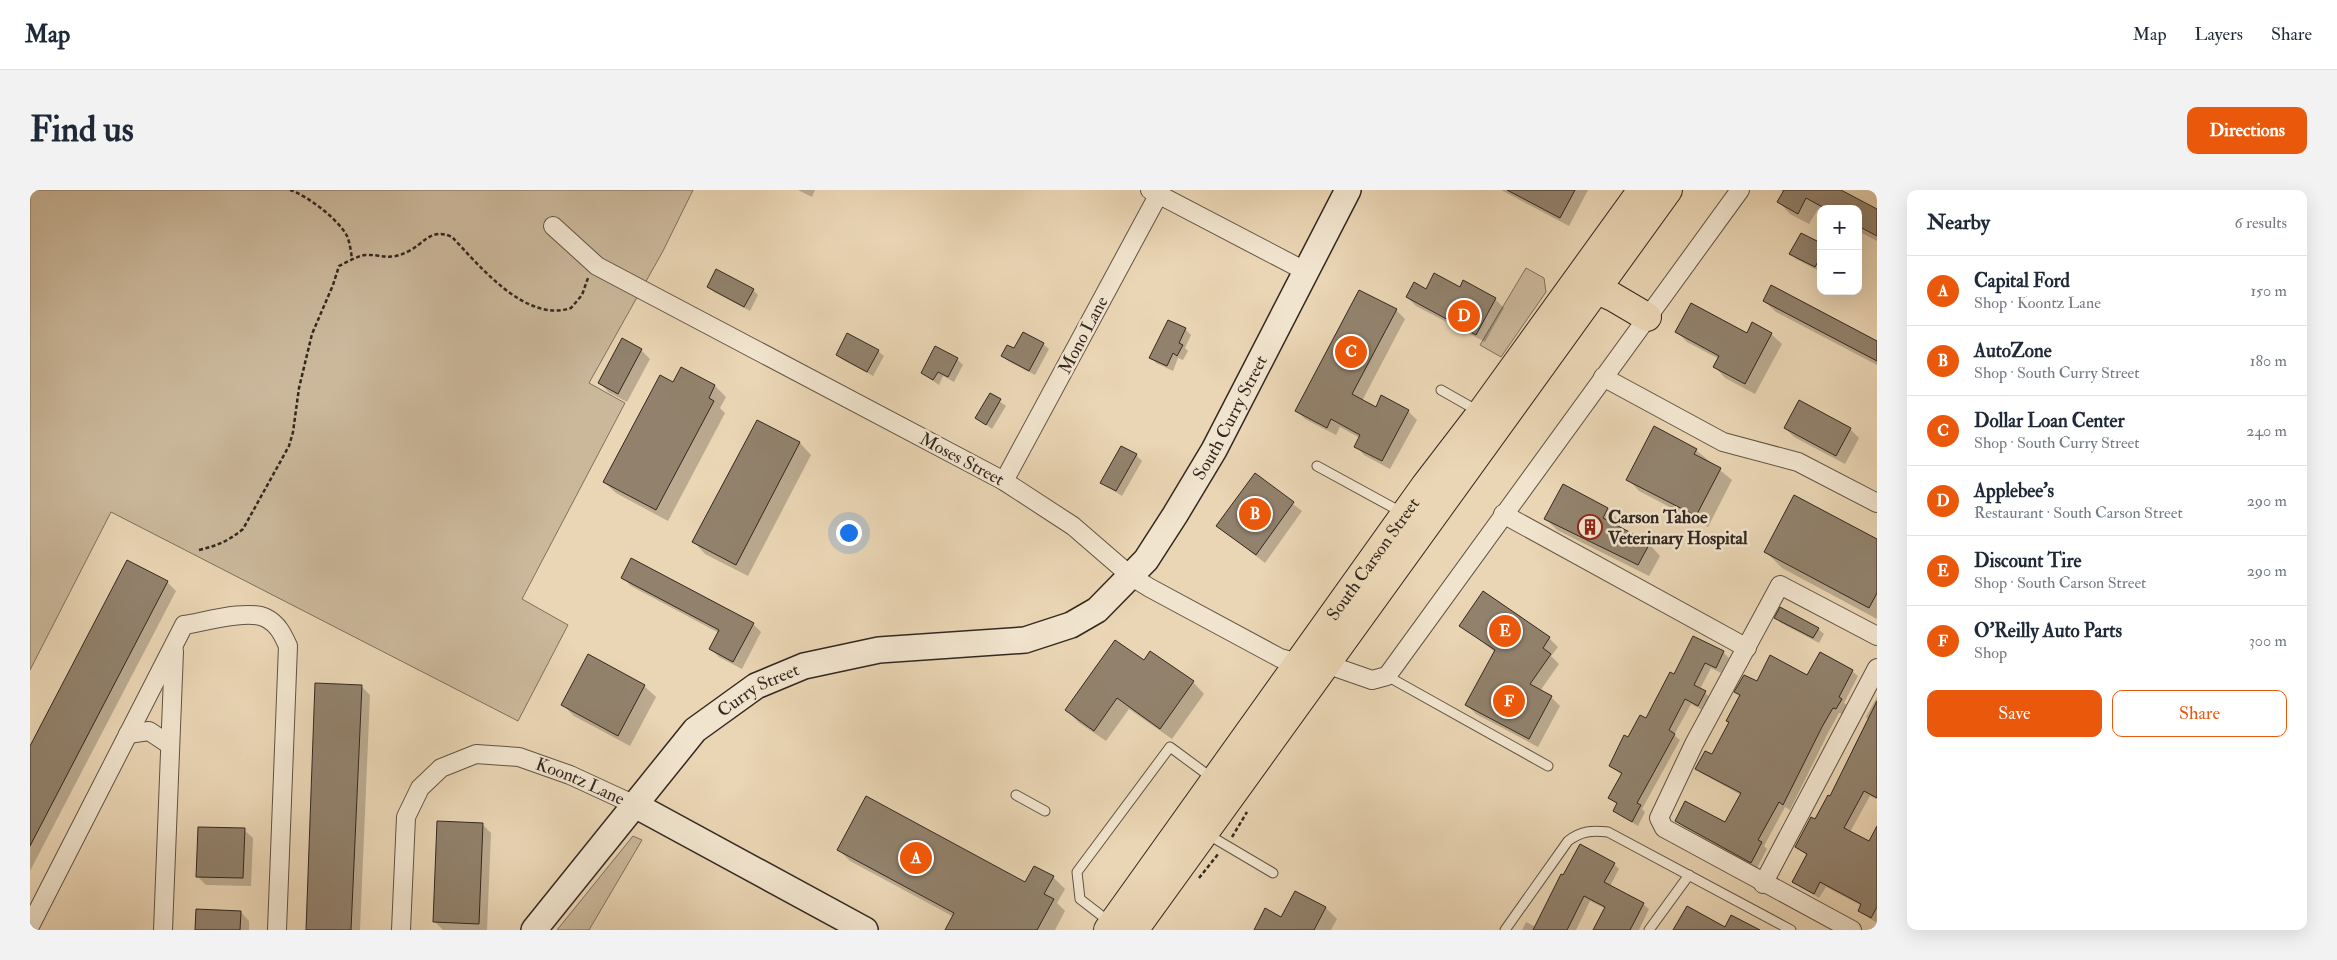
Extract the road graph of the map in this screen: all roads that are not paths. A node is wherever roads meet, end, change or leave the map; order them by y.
1 (1348, 190) edge
2 (1642, 190) edge
3 (1668, 190) edge
4 (1740, 190) edge
5 (1157, 192) edge
6 (553, 226) dead end
7 (1305, 271) junction
8 (1587, 285) junction
9 (1647, 317) junction
10 (1603, 377) junction
11 (1441, 390) dead end
12 (1481, 413) junction
13 (1317, 466) dead end
14 (1004, 481) junction
15 (1877, 503) edge
16 (1406, 514) junction
17 (1503, 514) junction
18 (1132, 577) junction
19 (1079, 620) joint
20 (1877, 636) edge
21 (174, 644) junction
22 (1747, 648) junction
23 (1298, 663) junction
24 (1326, 664) junction
25 (1877, 668) edge
26 (1380, 678) junction
27 (128, 734) junction
28 (170, 744) junction
29 (1548, 766) dead end
30 (1214, 780) junction
31 (1016, 795) dead end
32 (634, 805) junction
33 (1045, 811) dead end
34 (1205, 833) junction
35 (1273, 873) dead end
36 (1689, 874) junction
37 (1763, 884) junction
38 (30, 926) edge
39 (1118, 928) edge
40 (1787, 929) edge
41 (163, 930) edge
42 (278, 930) edge
43 (401, 930) edge
44 (534, 930) edge
45 (865, 930) edge
46 (1506, 930) edge
47 (1649, 930) edge
48 (1852, 930) edge

1 - 7 street, South Curry Street
2 - 8 main road, South Carson Street
3 - 8 main road, South Carson Street
4 - 9 street
5 - 7 street
5 - 14 street, Mono Lane
6 - 14 street, Moses Street
7 - 18 street, South Curry Street
8 - 9 main road
8 - 12 main road, South Carson Street
8 - 24 main road, South Carson Street
9 - 10 street
10 - 15 street
10 - 17 street
11 - 12 lane
12 - 16 main road, South Carson Street
13 - 16 lane
14 - 18 street, Moses Street
16 - 23 main road, South Carson Street
17 - 22 street
17 - 26 street
18 - 19 street, South Curry Street
18 - 23 street, Moses Street
19 - 32 street, Curry Street
20 - 22 street
21 - 27 street
21 - 28 street
21 - 42 street
22 - 37 street
23 - 24 street, Moses Street
23 - 30 main road, South Carson Street
24 - 26 street, Moses Street
24 - 34 main road, South Carson Street
25 - 37 street
26 - 29 lane
27 - 28 street
27 - 38 street
28 - 41 street
30 - 39 main road, South Carson Street
30 - 39 lane
31 - 33 lane
32 - 43 street, Koontz Lane
32 - 44 street, Curry Street
32 - 45 street, Koontz Lane
34 - 35 lane
34 - 39 main road, South Carson Street
36 - 40 lane
36 - 46 lane
36 - 47 lane
37 - 48 street

